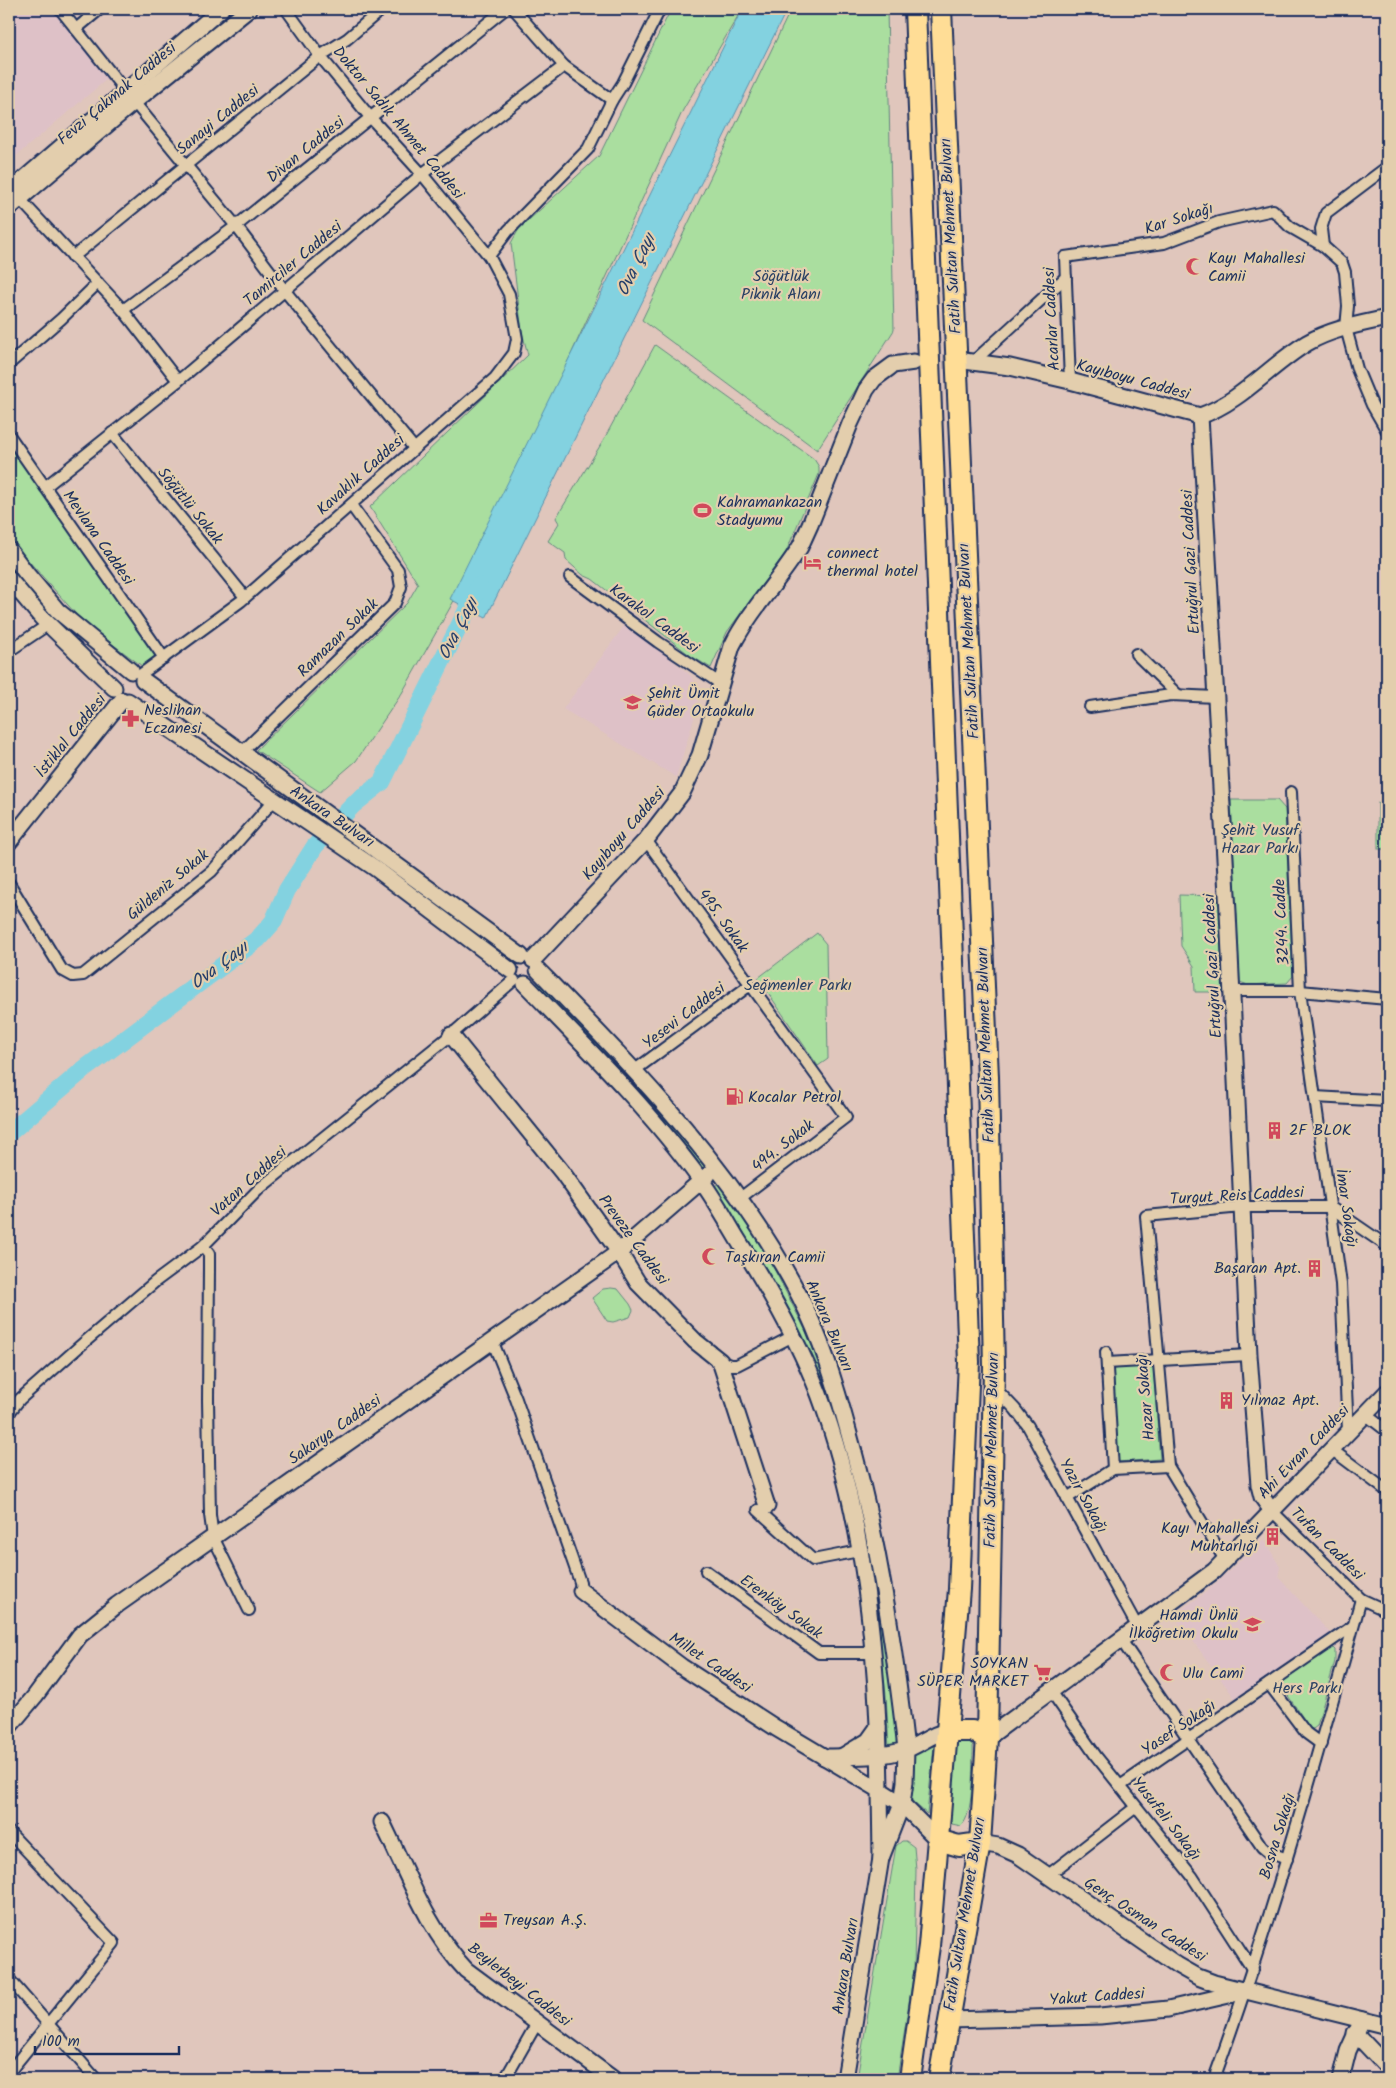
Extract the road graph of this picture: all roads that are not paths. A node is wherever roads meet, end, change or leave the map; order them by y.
1 (60, 9) edge
2 (100, 9) edge
3 (221, 9) edge
4 (249, 9) edge
5 (286, 9) edge
6 (382, 9) edge
7 (505, 9) edge
8 (514, 9) edge
9 (660, 9) edge
10 (915, 9) edge
11 (941, 9) edge
12 (76, 29) junction
13 (320, 56) junction
14 (564, 66) junction
15 (129, 96) junction
16 (612, 100) junction
17 (370, 117) junction
18 (186, 165) junction
19 (1387, 167) edge
20 (422, 174) junction
21 (11, 195) edge
22 (236, 226) junction
23 (1323, 246) junction
24 (489, 256) junction
25 (73, 257) junction
26 (1065, 257) joint
27 (1066, 277) junction
28 (98, 283) junction
29 (284, 291) junction
30 (123, 310) junction
31 (1387, 318) edge
32 (1346, 328) junction
33 (968, 361) joint
34 (914, 362) tunnel mouth
35 (9, 364) edge
36 (1070, 380) junction
37 (178, 381) junction
38 (1200, 416) junction
39 (1387, 431) edge
40 (112, 433) junction
41 (9, 435) edge
42 (414, 448) junction
43 (45, 487) junction
44 (351, 505) junction
45 (9, 550) edge
46 (570, 577) dead end
47 (9, 579) edge
48 (245, 597) junction
49 (49, 624) junction
50 (9, 651) edge
51 (1136, 654) dead end
52 (164, 658) junction
53 (138, 675) junction
54 (721, 684) junction
55 (1178, 695) junction
56 (121, 696) junction
57 (1216, 697) junction
58 (1090, 707) dead end
59 (241, 753) junction
60 (1291, 792) dead end
61 (275, 799) junction
62 (646, 840) junction
63 (9, 842) edge
64 (9, 883) edge
65 (531, 962) junction
66 (517, 978) junction
67 (750, 985) junction
68 (1300, 990) junction
69 (1232, 991) junction
70 (1387, 999) edge
71 (451, 1035) junction
72 (635, 1070) junction
73 (619, 1082) junction
74 (1315, 1097) junction
75 (1387, 1101) edge
76 (846, 1117) joint
77 (718, 1168) junction
78 (701, 1180) junction
79 (739, 1199) junction
80 (1330, 1206) junction
81 (1242, 1207) junction
82 (1146, 1216) joint
83 (203, 1246) junction
84 (1387, 1246) edge
85 (619, 1252) junction
86 (793, 1336) junction
87 (492, 1340) junction
88 (1106, 1352) dead end
89 (1249, 1355) junction
90 (720, 1361) junction
91 (1158, 1361) junction
92 (1107, 1363) junction
93 (994, 1386) junction
94 (1387, 1392) edge
95 (9, 1413) edge
96 (1365, 1414) junction
97 (1348, 1431) junction
98 (1387, 1431) edge
99 (1331, 1449) junction
100 (1168, 1466) junction
101 (1113, 1468) junction
102 (1387, 1491) edge
103 (1067, 1498) junction
104 (762, 1508) joint
105 (1272, 1510) junction
106 (213, 1537) junction
107 (859, 1551) junction
108 (1226, 1560) junction
109 (706, 1572) dead end
110 (581, 1591) joint
111 (1361, 1599) junction
112 (249, 1610) dead end
113 (1387, 1611) edge
114 (1353, 1626) junction
115 (1138, 1628) junction
116 (1121, 1640) junction
117 (874, 1653) junction
118 (1269, 1684) junction
119 (1051, 1691) junction
120 (9, 1727) edge
121 (878, 1728) junction
122 (947, 1731) junction
123 (986, 1738) junction
124 (1189, 1739) junction
125 (1321, 1744) junction
126 (906, 1749) junction
127 (880, 1756) junction
128 (824, 1757) junction
129 (841, 1757) junction
130 (1120, 1786) junction
131 (880, 1790) junction
132 (902, 1804) junction
133 (1136, 1807) junction
134 (382, 1822) dead end
135 (9, 1832) edge
136 (938, 1840) junction
137 (980, 1843) junction
138 (881, 1858) junction
139 (1287, 1859) junction
140 (1047, 1876) junction
141 (1252, 1970) junction
142 (9, 1980) edge
143 (1246, 1991) junction
144 (948, 2020) junction
145 (537, 2022) junction
146 (48, 2024) junction
147 (1359, 2026) junction
148 (1387, 2026) edge
149 (1387, 2067) edge
150 (9, 2072) edge
151 (96, 2079) edge
152 (504, 2079) edge
153 (613, 2079) edge
154 (845, 2079) edge
155 (910, 2079) edge
156 (939, 2079) edge
157 (1214, 2079) edge
158 (1341, 2079) edge

1 - 12 street
2 - 12 street
3 - 15 street, Fevzi Çakmak Caddesi
4 - 15 street, Fevzi Çakmak Caddesi
5 - 13 street, Doktor Sadık Ahmet Caddesi
6 - 13 street, Sanayi Caddesi
7 - 17 street, Divan Caddesi
8 - 14 street
9 - 16 street
10 - 122 highway, Fatih Sultan Mehmet Bulvarı
11 - 93 highway, Fatih Sultan Mehmet Bulvarı
12 - 15 street
13 - 17 street, Doktor Sadık Ahmet Caddesi
13 - 18 street, Sanayi Caddesi
14 - 16 street
14 - 20 street, Tamirciler Caddesi
15 - 18 street
15 - 21 street, Fevzi Çakmak Caddesi
16 - 24 street
17 - 20 street, Doktor Sadık Ahmet Caddesi
17 - 22 street, Divan Caddesi
18 - 22 street
18 - 25 street, Sanayi Caddesi
19 - 23 street
20 - 24 street, Doktor Sadık Ahmet Caddesi
20 - 29 street, Tamirciler Caddesi
21 - 25 street
22 - 29 street
22 - 30 street, Divan Caddesi
23 - 26 street, Kar Sokağı
23 - 32 street
24 - 42 street, Kavaklık Caddesi
25 - 28 street
26 - 27 street, Acarlar Caddesi
27 - 33 street
27 - 36 street, Acarlar Caddesi
28 - 30 street
28 - 35 street
29 - 37 street, Tamirciler Caddesi
29 - 42 street
30 - 37 street
31 - 32 street, Kayıboyu Caddesi
32 - 38 street, Kayıboyu Caddesi
32 - 39 street
33 - 36 street, Kayıboyu Caddesi
34 - 54 street, Kayıboyu Caddesi
36 - 38 street, Kayıboyu Caddesi
37 - 40 street, Tamirciler Caddesi
38 - 57 street, Ertuğrul Gazi Caddesi
40 - 43 street, Tamirciler Caddesi
40 - 48 street, Söğütlü Sokak
41 - 43 street, Mevlana Caddesi
42 - 44 street, Kavaklık Caddesi
43 - 52 street, Mevlana Caddesi
44 - 48 street, Kavaklık Caddesi
44 - 59 street, Ramazan Sokak
45 - 53 street, Ankara Bulvarı
46 - 54 street, Karakol Caddesi
47 - 49 street, Ankara Bulvarı
48 - 52 street, Kavaklık Caddesi
49 - 50 street
49 - 56 street, Ankara Bulvarı
51 - 55 street
52 - 53 street, Kavaklık Caddesi
53 - 56 street
53 - 56 street
53 - 59 street, Ankara Bulvarı
54 - 62 street, Kayıboyu Caddesi
55 - 57 street
55 - 58 street
56 - 61 street, Ankara Bulvarı
56 - 63 street, İstiklal Caddesi
57 - 69 street, Ertuğrul Gazi Caddesi
59 - 65 street, Ankara Bulvarı
60 - 68 street, 3244. Cadde
61 - 64 street, Güldeniz Sokak
61 - 66 street, Ankara Bulvarı
62 - 65 street, Kayıboyu Caddesi
62 - 67 street, 495. Sokak
65 - 66 street
65 - 66 street
65 - 72 street, Ankara Bulvarı
66 - 71 street, Vatan Caddesi
66 - 73 street, Ankara Bulvarı
67 - 72 street, Yesevi Caddesi
67 - 76 street, 495. Sokak
68 - 69 street
68 - 70 street
68 - 74 street, İmar Sokağı
69 - 81 street, Ertuğrul Gazi Caddesi
71 - 83 street, Vatan Caddesi
71 - 85 street, Preveze Caddesi
72 - 73 street
72 - 77 street, Ankara Bulvarı
73 - 78 street, Ankara Bulvarı
74 - 75 street
74 - 80 street, İmar Sokağı
76 - 79 street, 494. Sokak
77 - 78 street, Sakarya Caddesi
77 - 79 street, Ankara Bulvarı
78 - 85 street, Sakarya Caddesi
78 - 86 street, Ankara Bulvarı
79 - 126 street, Ankara Bulvarı
80 - 81 street, Turgut Reis Caddesi
80 - 84 street
80 - 97 street, İmar Sokağı
81 - 82 street, Turgut Reis Caddesi
81 - 89 street, Ertuğrul Gazi Caddesi
82 - 91 street, Hazar Sokağı
83 - 95 street, Vatan Caddesi
83 - 106 street
85 - 87 street, Sakarya Caddesi
85 - 90 street, Preveze Caddesi
86 - 90 street
86 - 107 street, Ankara Bulvarı
87 - 106 street, Sakarya Caddesi
87 - 110 street
88 - 92 street
89 - 91 street
89 - 105 street, Ertuğrul Gazi Caddesi
90 - 104 street
91 - 92 street
91 - 100 street, Hazar Sokağı
92 - 101 street
93 - 103 street, Yazır Sokağı
93 - 123 highway, Fatih Sultan Mehmet Bulvarı
94 - 96 street, Ahi Evran Caddesi
96 - 97 street, Ahi Evran Caddesi
96 - 98 street
97 - 99 street, Ahi Evran Caddesi
99 - 102 street
99 - 105 street, Ahi Evran Caddesi
100 - 101 street
100 - 108 street, Hazar Sokağı
101 - 103 street
103 - 115 street, Yazır Sokağı
104 - 107 street
105 - 108 street, Ahi Evran Caddesi
105 - 111 street, Tufan Caddesi
106 - 112 street
106 - 120 street, Sakarya Caddesi
107 - 117 street, Ankara Bulvarı
108 - 115 street, Ahi Evran Caddesi
109 - 117 street, Erenköy Sokak
110 - 128 street, Millet Caddesi
111 - 113 street, Tufan Caddesi
111 - 114 street, Bosna Sokağı
114 - 118 street, Yasef Sokağı
114 - 125 street, Bosna Sokağı
115 - 116 street, Ahi Evran Caddesi
116 - 119 street, Ahi Evran Caddesi
116 - 124 street
117 - 121 street, Ankara Bulvarı
118 - 124 street, Yasef Sokağı
118 - 125 street
119 - 123 street, Ahi Evran Caddesi
119 - 130 street, Yusufeli Sokağı
121 - 127 street, Ankara Bulvarı
121 - 129 street
122 - 123 highway
122 - 126 street
122 - 136 highway, Fatih Sultan Mehmet Bulvarı
123 - 137 highway, Fatih Sultan Mehmet Bulvarı
124 - 130 street, Yasef Sokağı
124 - 139 street
125 - 139 street, Bosna Sokağı
126 - 127 street
126 - 132 street, Ankara Bulvarı
127 - 129 street
127 - 131 street, Ankara Bulvarı
128 - 129 street
128 - 131 street, Millet Caddesi
130 - 133 street, Yusufeli Sokağı
131 - 132 street
131 - 138 street, Ankara Bulvarı
132 - 136 street
132 - 138 street, Ankara Bulvarı
133 - 140 street
133 - 141 street, Yusufeli Sokağı
134 - 145 street, Beylerbeyi Caddesi
135 - 146 street
136 - 137 highway
136 - 155 highway, Fatih Sultan Mehmet Bulvarı
137 - 140 street, Genç Osman Caddesi
137 - 144 highway, Fatih Sultan Mehmet Bulvarı
138 - 154 street, Ankara Bulvarı
139 - 141 street, Bosna Sokağı
140 - 143 street, Genç Osman Caddesi
141 - 143 street, Bosna Sokağı
142 - 146 street
143 - 144 street, Yakut Caddesi
143 - 147 street, Genç Osman Caddesi
143 - 157 street, Bosna Sokağı
144 - 156 highway, Fatih Sultan Mehmet Bulvarı
145 - 152 street
145 - 153 street, Beylerbeyi Caddesi
146 - 150 street
146 - 151 street
147 - 148 street, Genç Osman Caddesi
147 - 149 street
147 - 158 street

